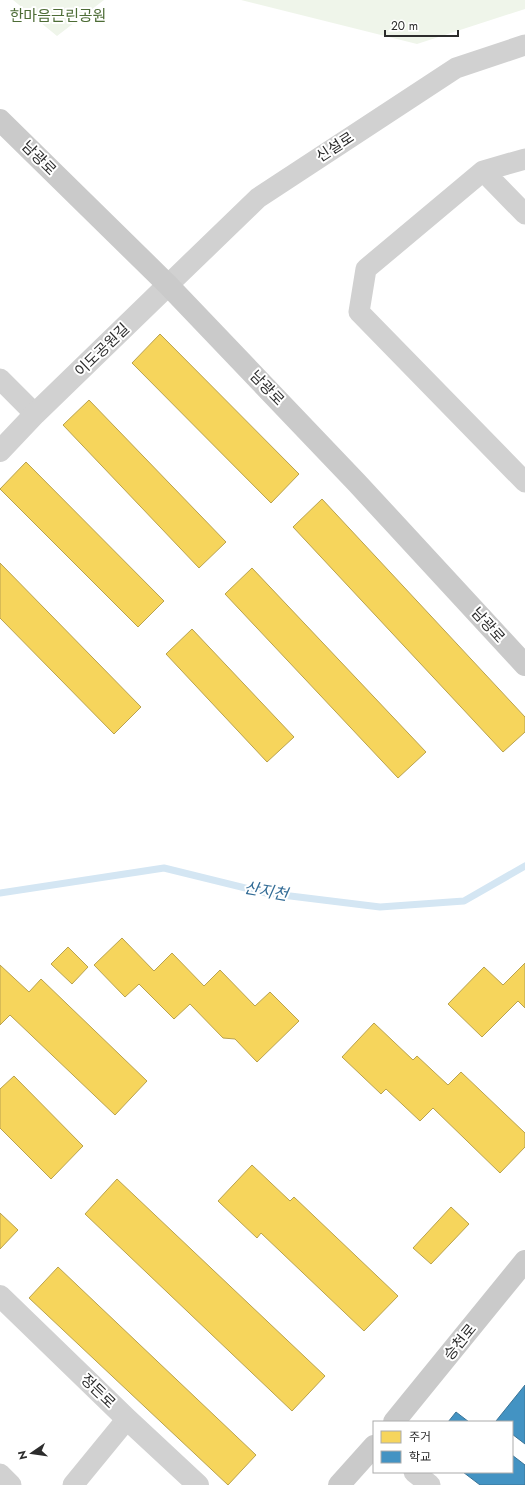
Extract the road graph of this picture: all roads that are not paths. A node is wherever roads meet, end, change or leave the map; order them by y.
1 (525, 45) edge
2 (0, 120) edge
3 (525, 159) edge
4 (483, 171) junction
5 (525, 214) edge
6 (168, 285) junction
7 (0, 379) edge
8 (36, 414) junction
9 (0, 452) edge
10 (525, 482) edge
11 (525, 665) edge
12 (525, 1261) edge
13 (0, 1296) edge
14 (127, 1419) junction
15 (395, 1421) edge
16 (373, 1447) edge
17 (415, 1473) edge
18 (0, 1474) edge
19 (11, 1485) edge
20 (72, 1485) edge
21 (198, 1485) edge
22 (339, 1485) edge
23 (430, 1485) edge

1 - 6 street, 신설로
2 - 6 main road, 남광로
3 - 4 street
4 - 5 street
4 - 10 street
6 - 8 street, 이도공원길
6 - 11 main road, 남광로
7 - 8 street
8 - 9 street, 이도공원길
12 - 15 main road, 승천로
13 - 14 street, 정든로
14 - 20 street
14 - 21 street, 정든로
16 - 22 main road
17 - 23 street
18 - 19 street

